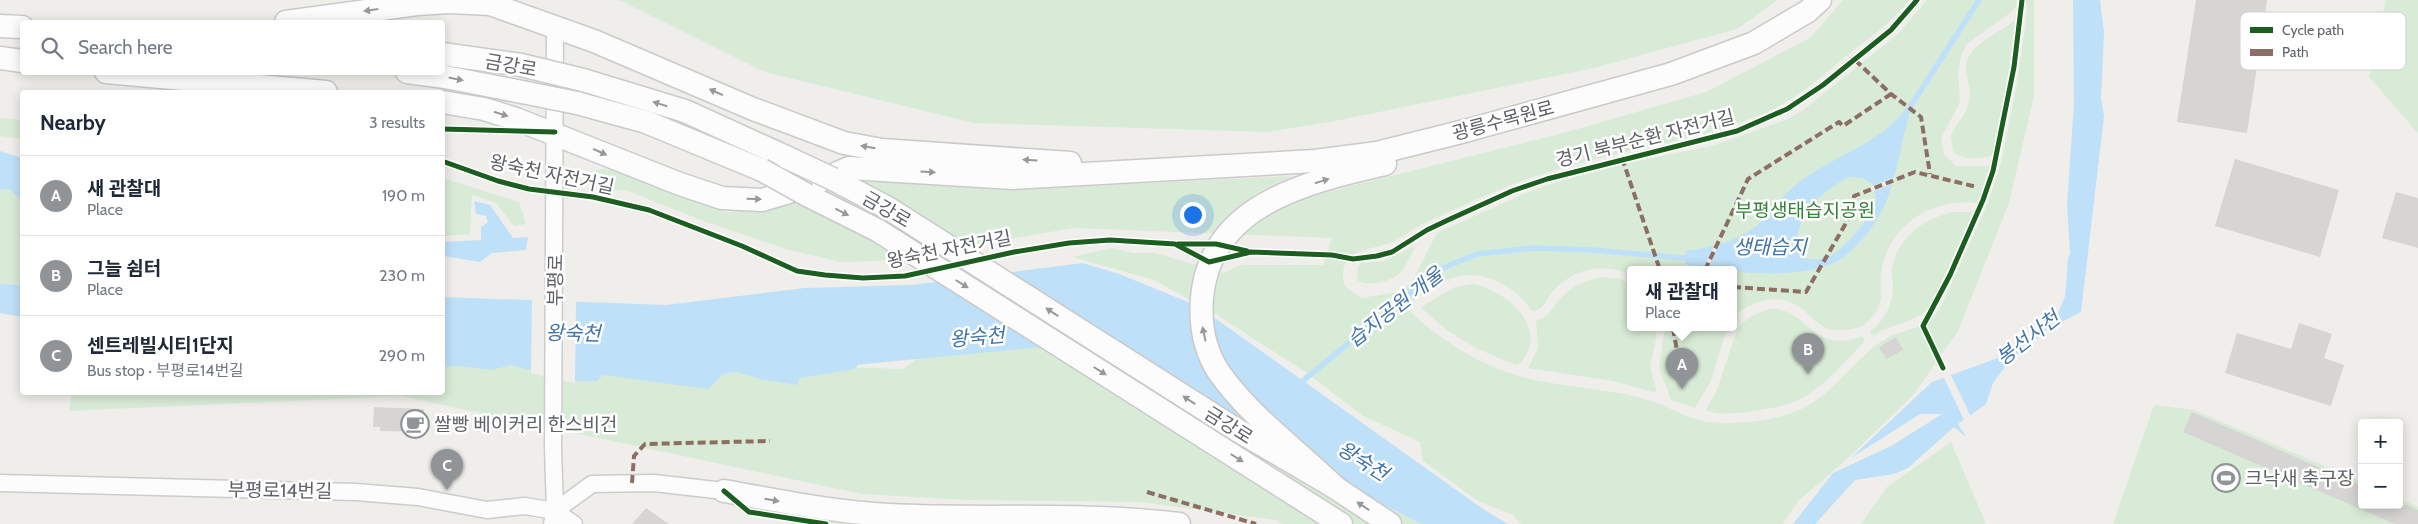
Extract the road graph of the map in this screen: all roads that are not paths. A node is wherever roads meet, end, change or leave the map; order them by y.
1 (1820, 0) edge
2 (301, 20) edge
3 (0, 26) edge
4 (20, 27) edge
5 (555, 27) junction
6 (0, 51) edge
7 (20, 52) edge
8 (445, 54) edge
9 (0, 58) edge
10 (20, 61) edge
11 (124, 75) edge
12 (430, 75) edge
13 (1650, 80) junction
14 (300, 90) edge
15 (445, 102) edge
16 (555, 132) junction
17 (1166, 170) junction
18 (1, 482) edge
19 (1336, 488) junction
20 (724, 491) joint
21 (554, 517) edge
22 (574, 524) edge
23 (1179, 524) edge
24 (1341, 524) edge
25 (1390, 524) edge

1 - 13 main road, 광릉수목원로
5 -> 2 main road
3 - 4 main road
5 - 16 street, 부평로
17 -> 5 main road
6 - 7 main road
19 -> 8 main road, 금강로, bridge
9 - 10 main road
11 - 14 main road
12 -> 24 main road, 금강로, bridge
13 - 17 main road, 광릉수목원로
19 -> 13 main road
15 -> 16 main road
16 -> 17 main road
16 - 21 street, 부평로
18 - 21 street, 부평로14번길
25 -> 19 main road, 금강로
20 - 21 street
20 -> 23 main road
21 - 22 street

